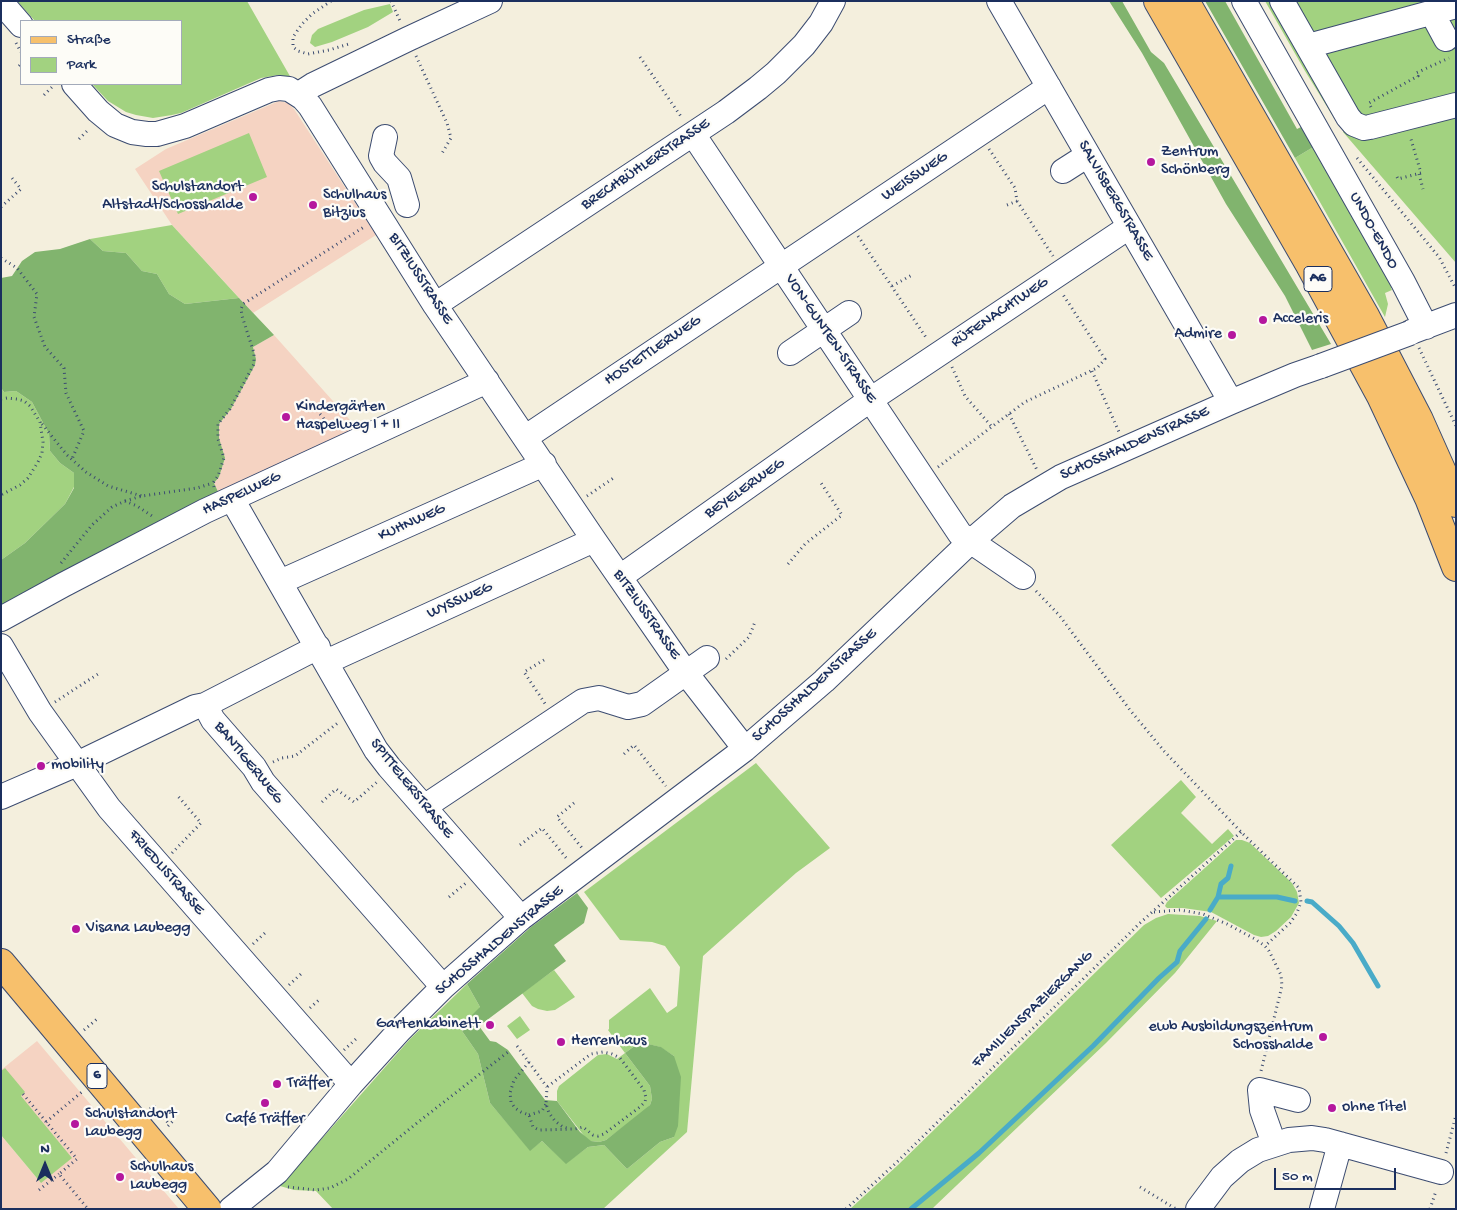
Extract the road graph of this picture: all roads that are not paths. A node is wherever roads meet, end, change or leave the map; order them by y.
1 (490, 1) edge
2 (833, 1) edge
3 (999, 1) edge
4 (1158, 1) edge
5 (1185, 1) edge
6 (1244, 1) edge
7 (1282, 1) edge
8 (1, 2) edge
9 (1440, 8) edge
10 (20, 24) edge
11 (1308, 46) junction
12 (1451, 47) edge
13 (64, 85) edge
14 (1049, 87) junction
15 (299, 94) junction
16 (1456, 105) edge
17 (690, 129) junction
18 (386, 153) dead end
19 (1088, 155) junction
20 (1062, 171) dead end
21 (378, 223) junction
22 (1129, 227) junction
23 (781, 266) junction
24 (436, 305) junction
25 (849, 313) dead end
26 (1456, 315) edge
27 (823, 330) junction
28 (1416, 330) junction
29 (790, 353) dead end
30 (488, 381) junction
31 (870, 400) junction
32 (1231, 402) junction
33 (526, 437) junction
34 (544, 464) junction
35 (222, 495) junction
36 (1456, 503) edge
37 (594, 540) junction
38 (970, 542) junction
39 (1456, 567) edge
40 (620, 577) junction
41 (1023, 577) road end
42 (280, 582) junction
43 (1, 619) edge
44 (1, 646) edge
45 (322, 654) junction
46 (713, 661) road end
47 (686, 673) junction
48 (205, 705) junction
49 (745, 749) junction
50 (77, 764) junction
51 (1, 797) edge
52 (424, 807) junction
53 (521, 918) junction
54 (5, 975) edge
55 (443, 987) junction
56 (351, 1084) junction
57 (1298, 1100) dead end
58 (1331, 1135) junction
59 (1274, 1144) junction
60 (1440, 1172) dead end
61 (265, 1183) junction
62 (207, 1209) edge
63 (232, 1209) edge
64 (246, 1209) edge
65 (1198, 1209) edge
66 (1322, 1209) edge

1 - 15 street
2 - 17 street, BRECHBÜHLERSTRASSE
3 - 14 street, SALVISBERGSTRASSE
4 - 39 main road, A6
5 - 36 main road, A6
6 - 28 street, UNDO-ENDO
7 - 11 street
8 - 10 street
9 - 11 street
9 - 12 street
11 - 16 street
13 - 15 street
14 - 19 street, SALVISBERGSTRASSE
14 - 23 street, WEISSWEG
15 - 21 street, BITZIUSSTRASSE
17 - 23 street, VON-GUNTEN-STRASSE
17 - 24 street, BRECHBÜHLERSTRASSE
18 - 21 street
19 - 20 street
19 - 22 street, SALVISBERGSTRASSE
21 - 24 street, BITZIUSSTRASSE
22 - 31 street, RÜFENACHTWEG
22 - 32 street, SALVISBERGSTRASSE
23 - 27 street, VON-GUNTEN-STRASSE
23 - 33 street, HOSTETTLERWEG
24 - 30 street, BITZIUSSTRASSE
25 - 27 street
26 - 28 street, SCHOSSHALDENSTRASSE
27 - 29 street
27 - 31 street, VON-GUNTEN-STRASSE
28 - 32 street, SCHOSSHALDENSTRASSE, bridge
30 - 33 street, BITZIUSSTRASSE
30 - 35 street, HASPELWEG
31 - 38 street, VON-GUNTEN-STRASSE
31 - 40 street, BEYELERWEG
32 - 38 street, SCHOSSHALDENSTRASSE
33 - 34 street, BITZIUSSTRASSE
34 - 37 street, BITZIUSSTRASSE
34 - 42 street, KUHNWEG
35 - 42 street, SPITTELERSTRASSE
35 - 43 street, HASPELWEG
37 - 40 street, BITZIUSSTRASSE
37 - 45 street, WYSSWEG
38 - 41 street, VON-GUNTEN-STRASSE
38 - 49 street, SCHOSSHALDENSTRASSE
40 - 47 street, BITZIUSSTRASSE
42 - 45 street, SPITTELERSTRASSE
44 - 50 street, FRIEDLISTRASSE
45 - 48 street
45 - 52 street, SPITTELERSTRASSE
46 - 47 street
47 - 49 street, BITZIUSSTRASSE
47 - 52 street, BITZIUSSTRASSE
48 - 50 street, BANTIGERWEG
48 - 55 street, BANTIGERWEG
49 - 53 street, SCHOSSHALDENSTRASSE
50 - 51 street, BANTIGERWEG
50 - 56 street, FRIEDLISTRASSE
52 - 53 street, SPITTELERSTRASSE
53 - 55 street, SCHOSSHALDENSTRASSE
54 - 62 main road, 6
55 - 56 street, SCHOSSHALDENSTRASSE
56 - 61 street, SCHOSSHALDENSTRASSE
57 - 59 street
58 - 59 street
58 - 60 street
58 - 66 street
59 - 65 street
61 - 63 street, SCHOSSHALDENSTRASSE
61 - 64 street, SCHOSSHALDENSTRASSE

